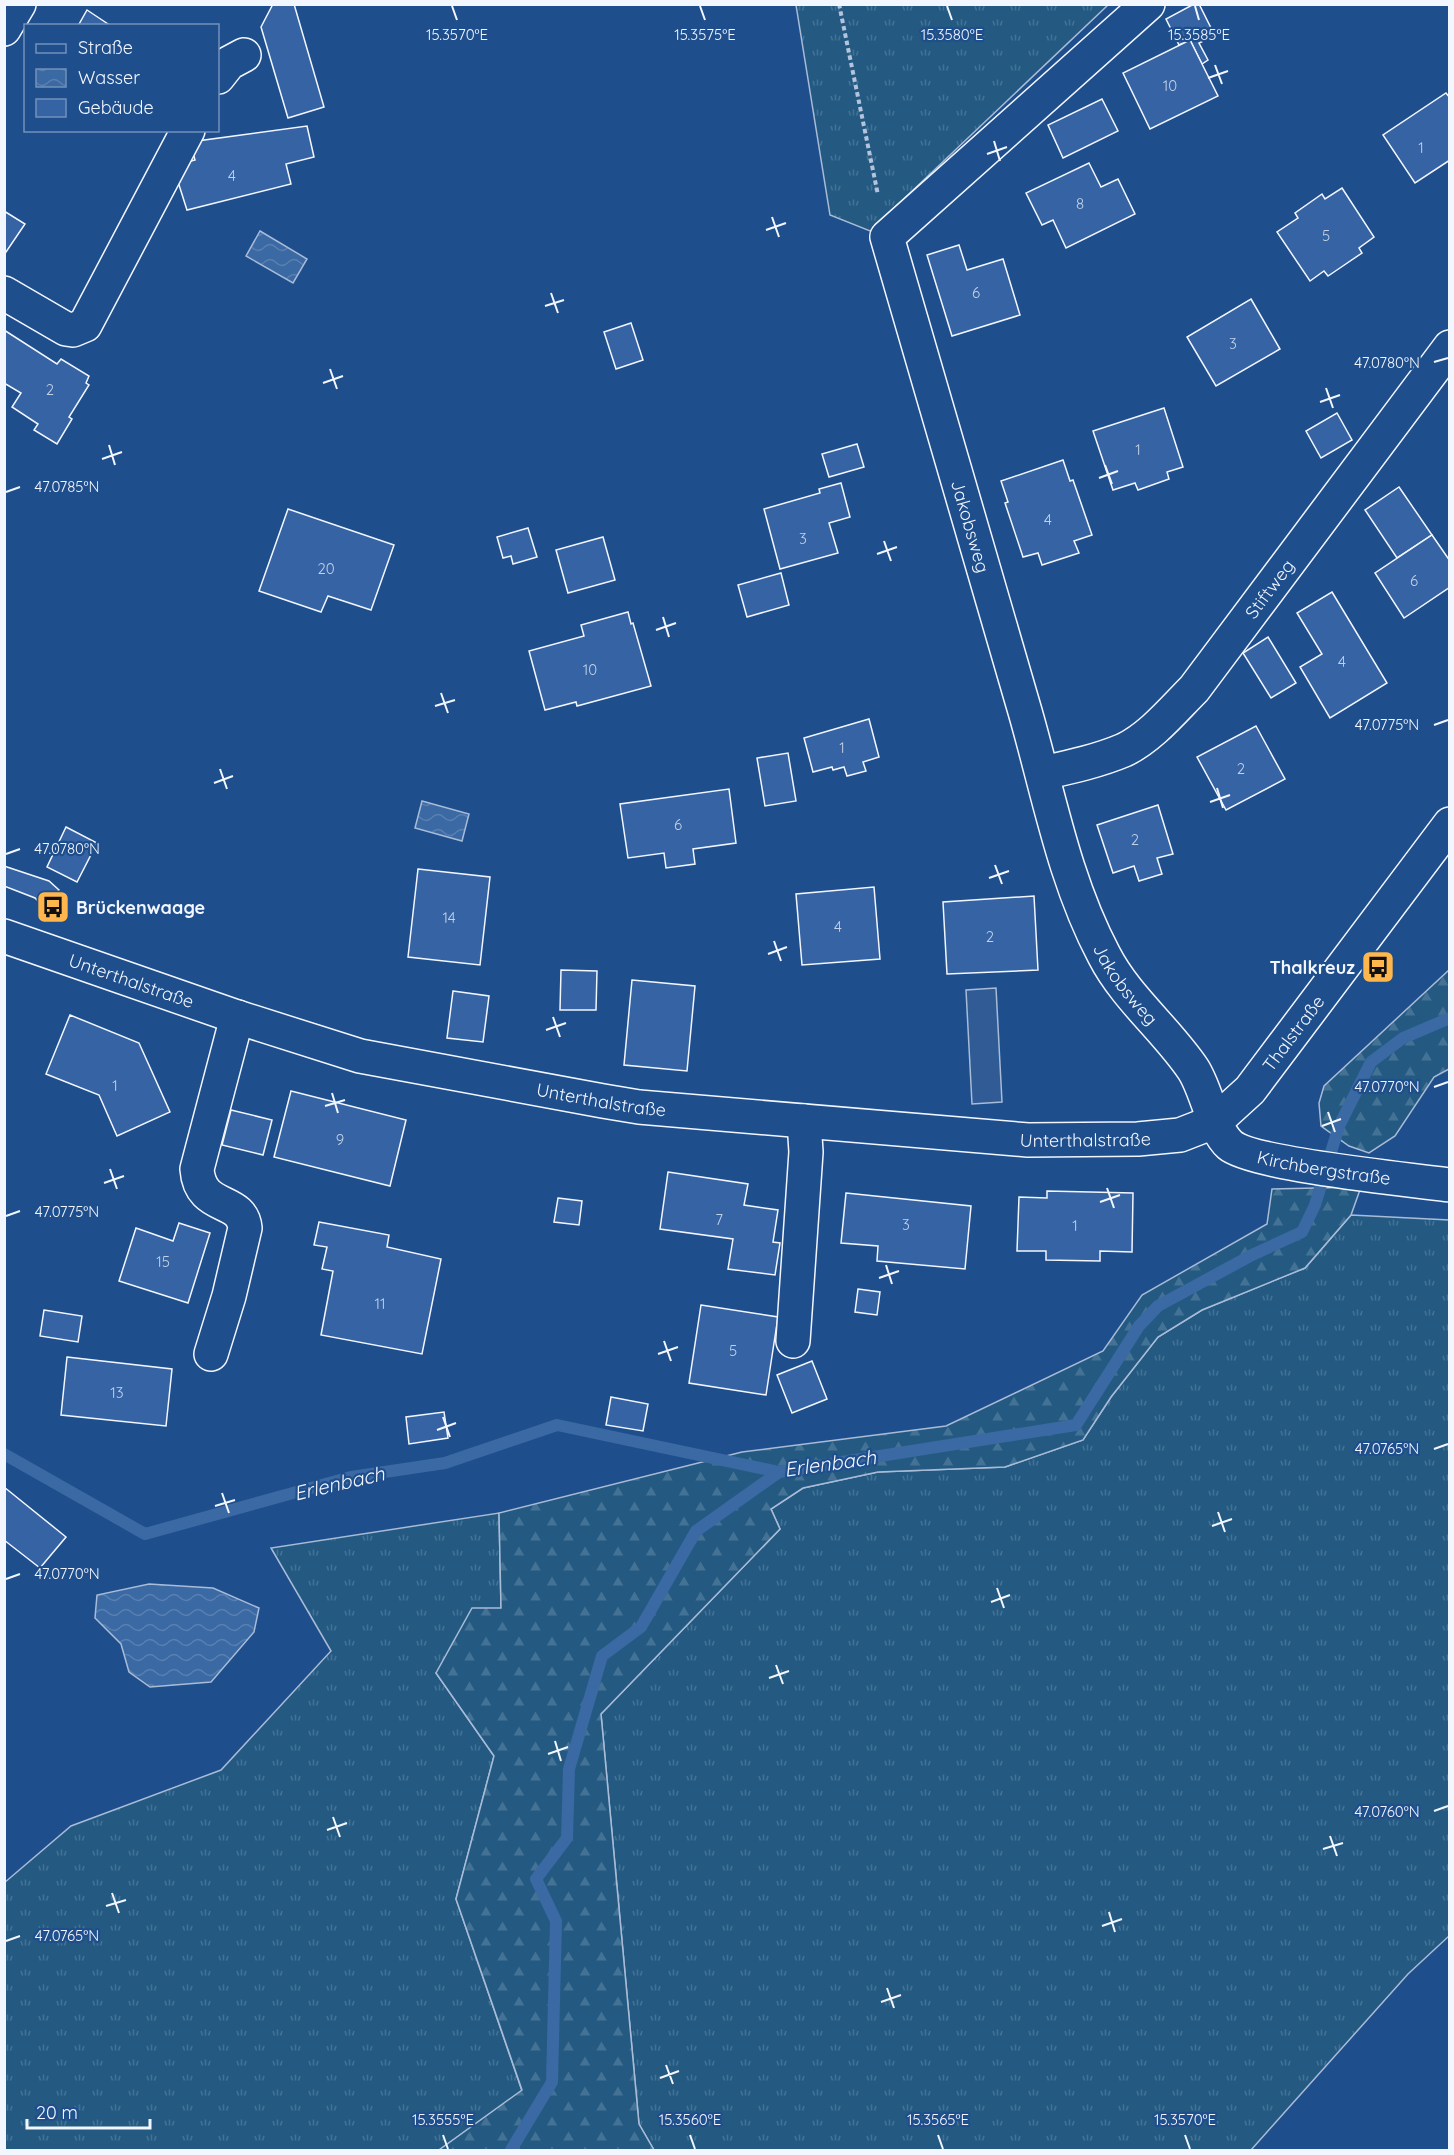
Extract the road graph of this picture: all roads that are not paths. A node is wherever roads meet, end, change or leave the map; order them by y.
1 (19, 4) edge
2 (1148, 4) edge
3 (4, 29) edge
4 (244, 55) dead end
5 (219, 76) edge
6 (187, 132) edge
7 (4, 293) edge
8 (1449, 347) edge
9 (1043, 773) junction
10 (1449, 824) edge
11 (4, 936) edge
12 (237, 1017) junction
13 (804, 1121) junction
14 (1216, 1121) junction
15 (1449, 1185) edge
16 (793, 1341) dead end
17 (211, 1354) dead end

1 - 3 street
2 - 9 street, Jakobsweg
4 - 5 street
6 - 7 street
8 - 9 street, Stiftweg
9 - 14 street, Jakobsweg
10 - 14 street, Thalstraße
11 - 12 street, Unterthalstraße
12 - 13 street, Unterthalstraße
12 - 17 street
13 - 14 street, Unterthalstraße
13 - 16 street
14 - 15 street, Kirchbergstraße

